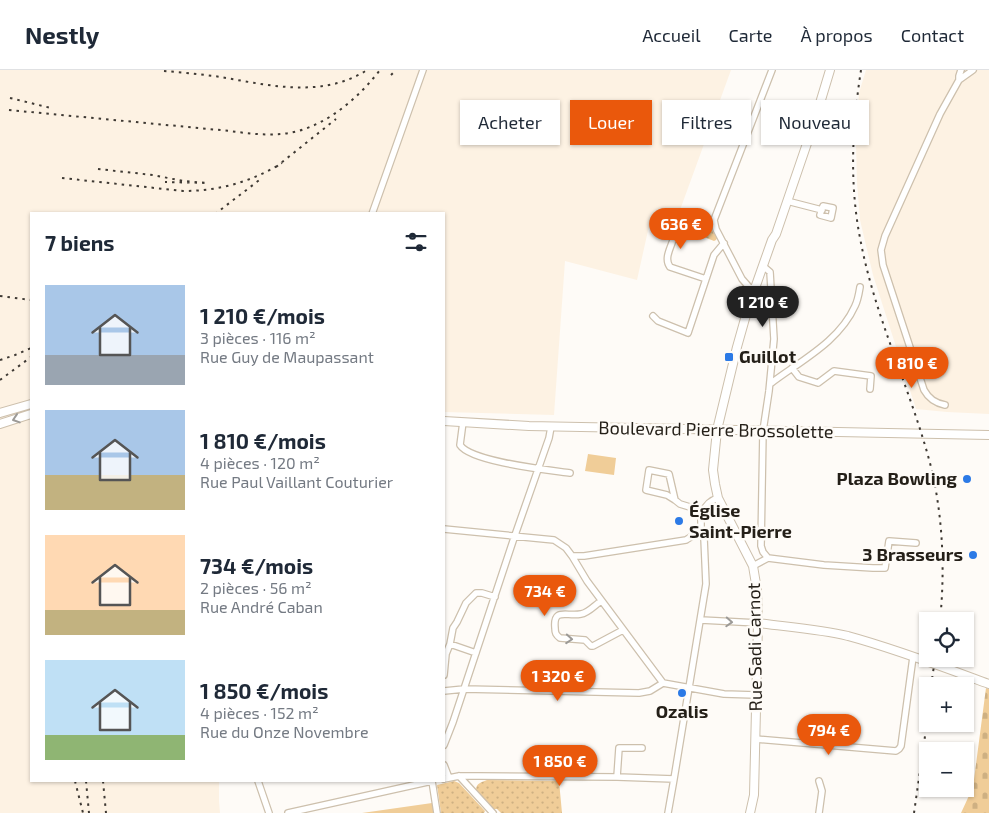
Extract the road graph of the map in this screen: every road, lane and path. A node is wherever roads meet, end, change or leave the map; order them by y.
1 (423, 70) edge
2 (772, 70) edge
3 (830, 70) edge
4 (961, 70) edge
5 (973, 70) edge
6 (959, 80) junction
7 (787, 201) junction
8 (822, 210) dead end
9 (373, 212) edge
10 (714, 220) junction
11 (724, 244) junction
12 (763, 266) junction
13 (706, 279) junction
14 (860, 287) dead end
15 (755, 289) junction
16 (653, 316) dead end
17 (792, 368) junction
18 (770, 384) junction
19 (870, 388) dead end
20 (30, 404) edge
21 (945, 405) dead end
22 (0, 413) edge
23 (30, 414) edge
24 (445, 421) edge
25 (463, 422) junction
26 (0, 424) edge
27 (551, 427) junction
28 (717, 430) junction
29 (763, 431) junction
30 (989, 435) edge
31 (538, 469) junction
32 (570, 473) dead end
33 (718, 498) junction
34 (675, 500) junction
35 (703, 511) junction
36 (701, 528) junction
37 (445, 529) edge
38 (515, 536) junction
39 (916, 543) dead end
40 (572, 556) junction
41 (768, 558) junction
42 (753, 566) junction
43 (495, 596) junction
44 (601, 601) junction
45 (701, 620) junction
46 (758, 623) junction
47 (445, 627) edge
48 (452, 628) junction
49 (623, 630) junction
50 (450, 644) junction
51 (445, 653) edge
52 (476, 653) junction
53 (913, 657) junction
54 (663, 683) junction
55 (989, 684) edge
56 (688, 688) junction
57 (464, 689) junction
58 (445, 691) edge
59 (756, 695) junction
60 (756, 739) junction
61 (445, 742) edge
62 (642, 748) dead end
63 (459, 776) junction
64 (618, 777) junction
65 (446, 778) edge
66 (674, 780) junction
67 (819, 781) dead end
68 (258, 782) edge
69 (428, 782) edge
70 (432, 782) edge
71 (269, 813) edge
72 (288, 813) edge
73 (437, 813) edge
74 (494, 813) edge
75 (668, 813) edge
76 (750, 813) edge
77 (819, 813) edge

1 - 9 street
2 - 10 street
3 - 7 street, Rue Sadi Carnot
4 - 6 street
5 - 6 street
6 - 21 street
7 - 8 street
7 - 12 street, Rue Sadi Carnot
10 - 11 street
10 - 13 street
11 - 13 street
11 - 15 street
12 - 15 street, Rue Sadi Carnot
12 - 18 street
13 - 16 street
14 - 17 street
15 - 28 street, Rue Sadi Carnot
17 - 18 street
17 - 19 street
18 - 29 street
20 - 22 street
23 -> 26 street
24 - 25 street, Boulevard Pierre Brossolette
25 - 27 street, Boulevard Pierre Brossolette
25 - 31 street
27 - 28 street, Boulevard Pierre Brossolette
27 - 31 street
28 - 29 street, Boulevard Pierre Brossolette
28 - 33 street, Rue Sadi Carnot
29 - 30 street, Boulevard Pierre Brossolette
29 - 41 street
31 - 32 street
31 - 38 street
33 - 35 street
33 - 42 street, Rue Sadi Carnot
34 - 34 street
34 - 35 street
35 - 36 street
36 - 40 street
36 - 45 street
37 - 38 street
38 - 40 street
38 - 43 street
39 - 41 street
40 - 44 street
41 - 42 street
42 - 46 street, Rue Sadi Carnot
43 - 48 street
43 - 52 street
44 - 49 street
44 -> 49 street
45 -> 46 street
45 - 56 street
46 - 53 street
46 - 59 street, Rue Sadi Carnot
47 - 48 street
48 - 50 street
49 - 54 street
50 - 51 street
50 - 52 street
52 - 57 street
53 - 55 street
53 - 60 street
54 - 56 street
54 - 57 street
56 - 59 street
56 - 66 street
57 - 58 street
57 - 61 street
59 - 60 street, Rue Sadi Carnot
60 - 76 street, Rue Sadi Carnot
62 - 64 street
63 - 64 street
63 - 65 street
63 - 74 street
64 - 66 street
66 - 75 street
67 - 77 street
68 - 71 street
69 - 72 street
70 - 73 street

